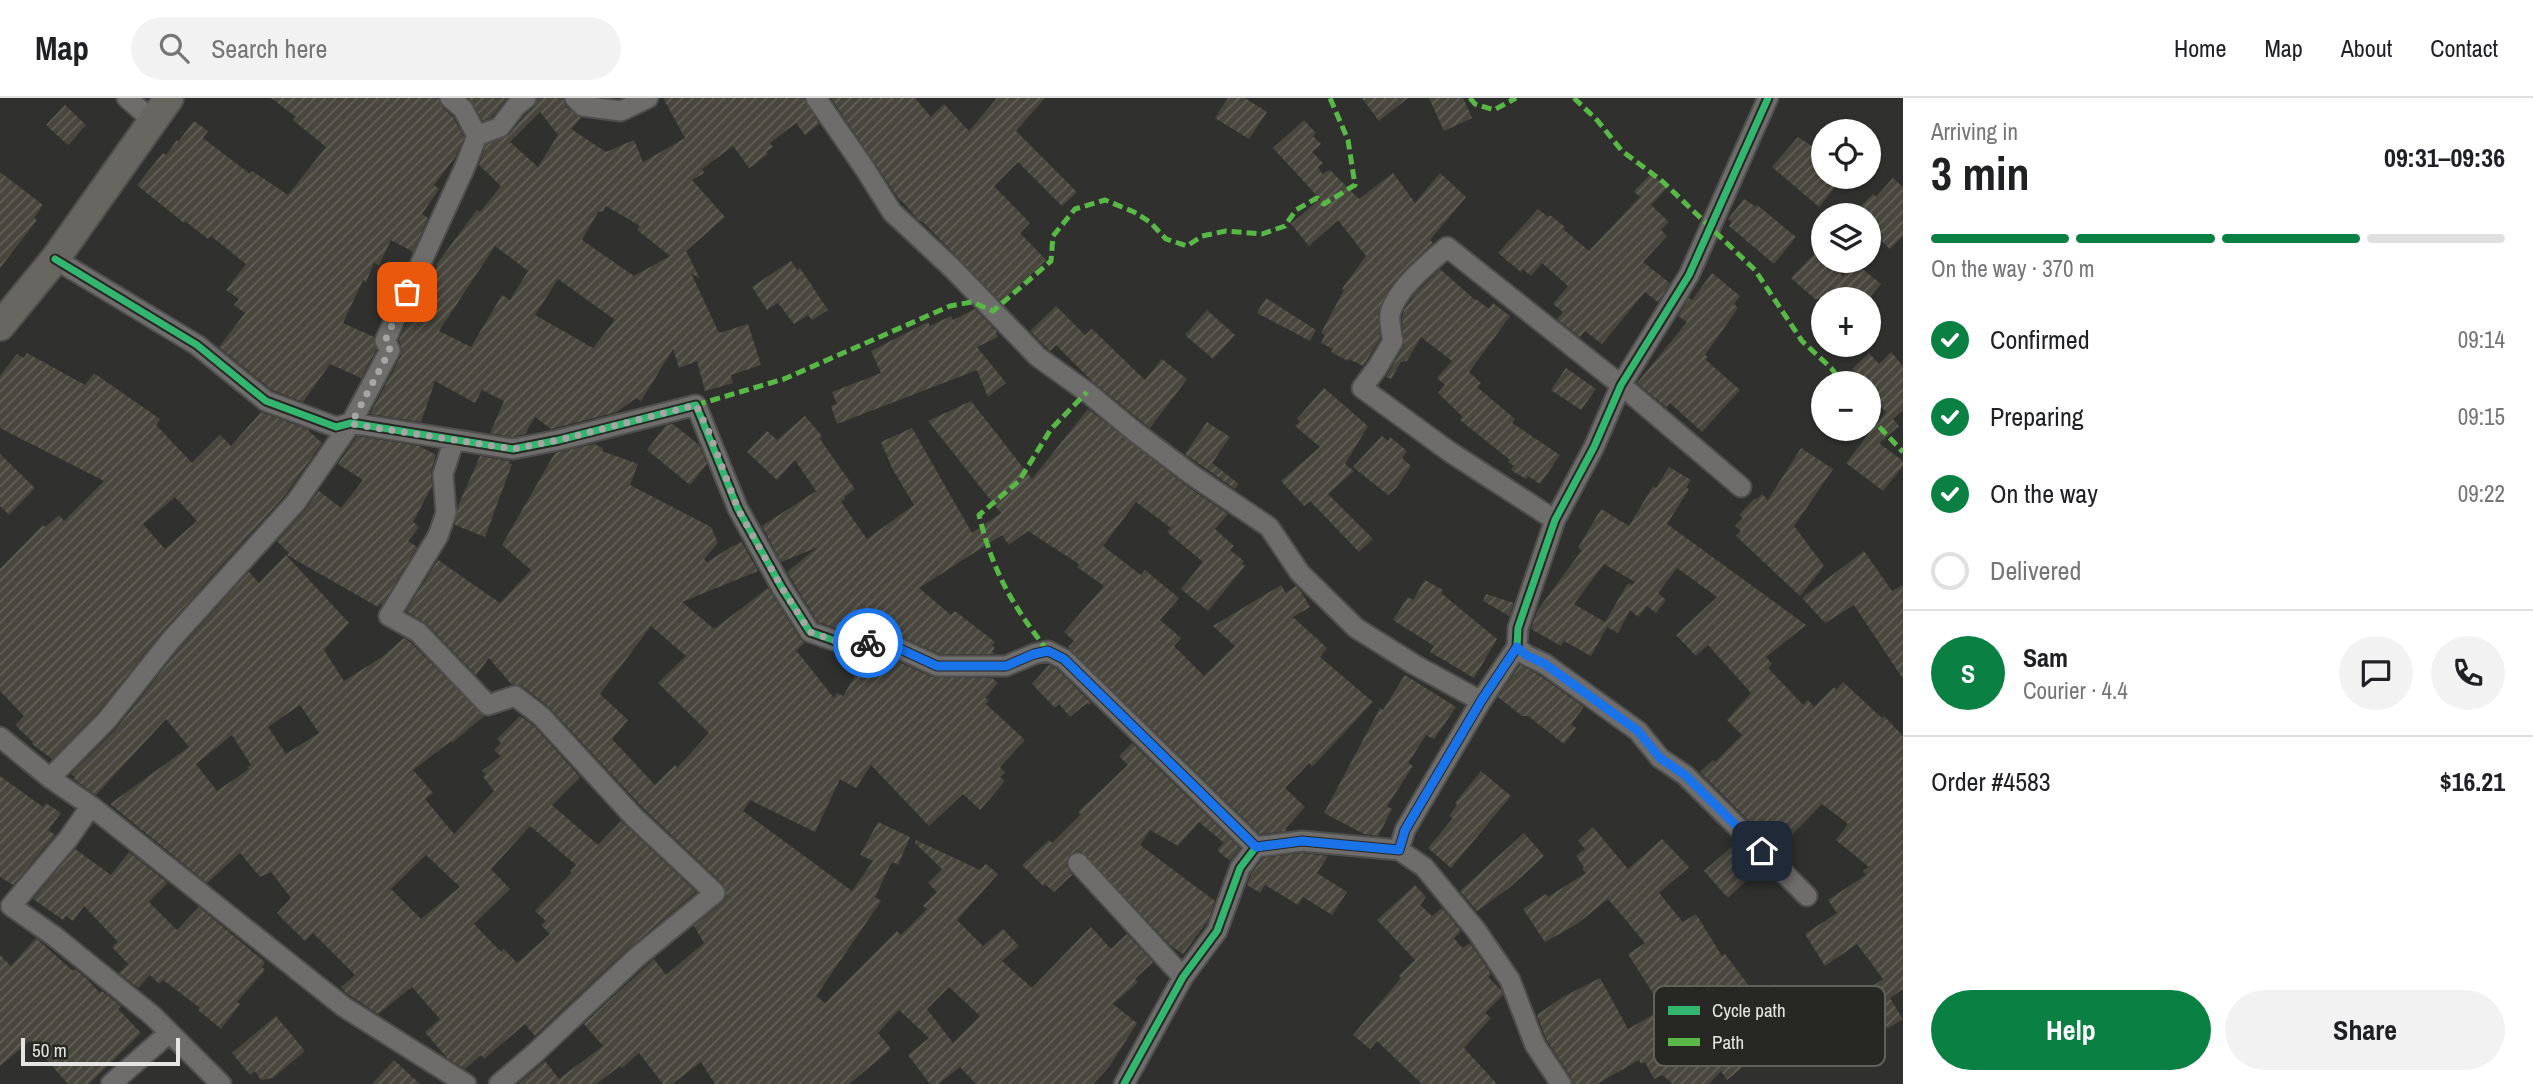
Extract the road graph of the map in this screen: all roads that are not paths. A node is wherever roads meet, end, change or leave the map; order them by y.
1 (127, 98) edge
2 (169, 98) edge
3 (450, 98) edge
4 (526, 98) edge
5 (575, 98) edge
6 (648, 98) edge
7 (816, 98) edge
8 (1769, 98) edge
9 (153, 121) junction
10 (477, 136) junction
11 (55, 260) junction
12 (0, 326) edge
13 (1621, 385) junction
14 (351, 424) junction
15 (454, 440) junction
16 (1741, 487) dead end
17 (1555, 520) junction
18 (1517, 647) junction
19 (1481, 701) junction
20 (0, 737) edge
21 (50, 778) junction
22 (91, 806) junction
23 (1256, 847) junction
24 (1399, 850) junction
25 (1078, 863) dead end
26 (1807, 896) dead end
27 (1183, 977) junction
28 (169, 1033) junction
29 (111, 1084) edge
30 (221, 1084) edge
31 (466, 1084) edge
32 (499, 1084) edge
33 (1124, 1084) edge
34 (1561, 1084) edge

1 - 9 street
2 - 9 main road
3 - 10 street
4 - 10 street
5 - 6 street
7 - 19 street
8 - 13 street
9 - 11 main road
10 - 14 street
11 - 12 main road
11 - 14 street
13 - 16 street
13 - 17 street
13 - 17 street
14 - 15 street
14 - 21 street
15 - 23 street
15 - 32 street
17 - 18 street
18 - 19 street
18 - 26 street
19 - 24 street
20 - 21 street
21 - 22 street
22 - 28 street
22 - 31 street
23 - 24 street
23 - 27 street
24 - 34 street
25 - 27 street
27 - 33 street
28 - 29 street
28 - 30 street

